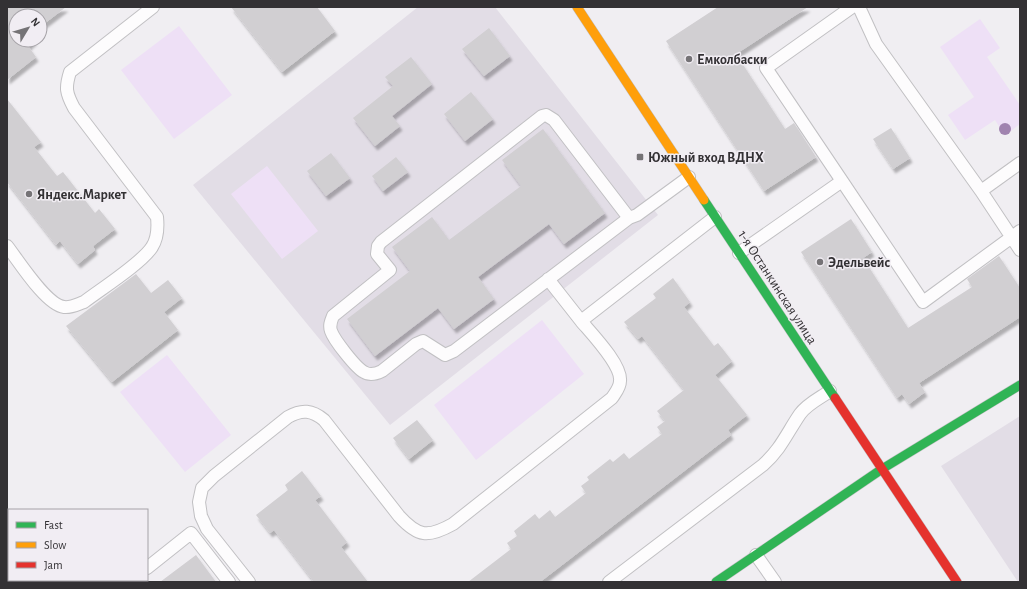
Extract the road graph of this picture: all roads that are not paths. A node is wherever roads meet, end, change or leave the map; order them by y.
1 (153, 7) edge
2 (577, 7) edge
3 (852, 7) edge
4 (859, 7) edge
5 (1020, 163) edge
6 (689, 177) junction
7 (842, 182) junction
8 (981, 191) junction
9 (715, 217) junction
10 (629, 218) junction
11 (1016, 234) edge
12 (7, 246) edge
13 (1020, 250) edge
14 (739, 253) junction
15 (548, 279) junction
16 (581, 321) junction
17 (1020, 385) edge
18 (830, 391) junction
19 (882, 469) junction
20 (756, 555) junction
21 (148, 567) edge
22 (229, 582) edge
23 (249, 582) edge
24 (609, 582) edge
25 (716, 582) edge
26 (775, 582) edge
27 (957, 582) edge

1 - 12 lane
2 - 6 street, 1-я Останкинская улица
3 - 7 lane
4 - 8 lane
5 - 8 lane
6 - 9 street, 1-я Останкинская улица
6 - 10 lane
7 - 11 lane
7 - 14 lane
8 - 11 lane
9 - 14 street, 1-я Останкинская улица
9 - 16 lane
10 - 15 lane
10 - 15 lane
11 - 13 lane
14 - 18 street, 1-я Останкинская улица
15 - 16 lane
16 - 23 lane
17 - 19 street
18 - 19 street, 1-я Останкинская улица
18 - 24 lane
19 - 20 street
19 - 27 street, 1-я Останкинская улица
20 - 25 street
20 - 26 lane
21 - 22 lane

